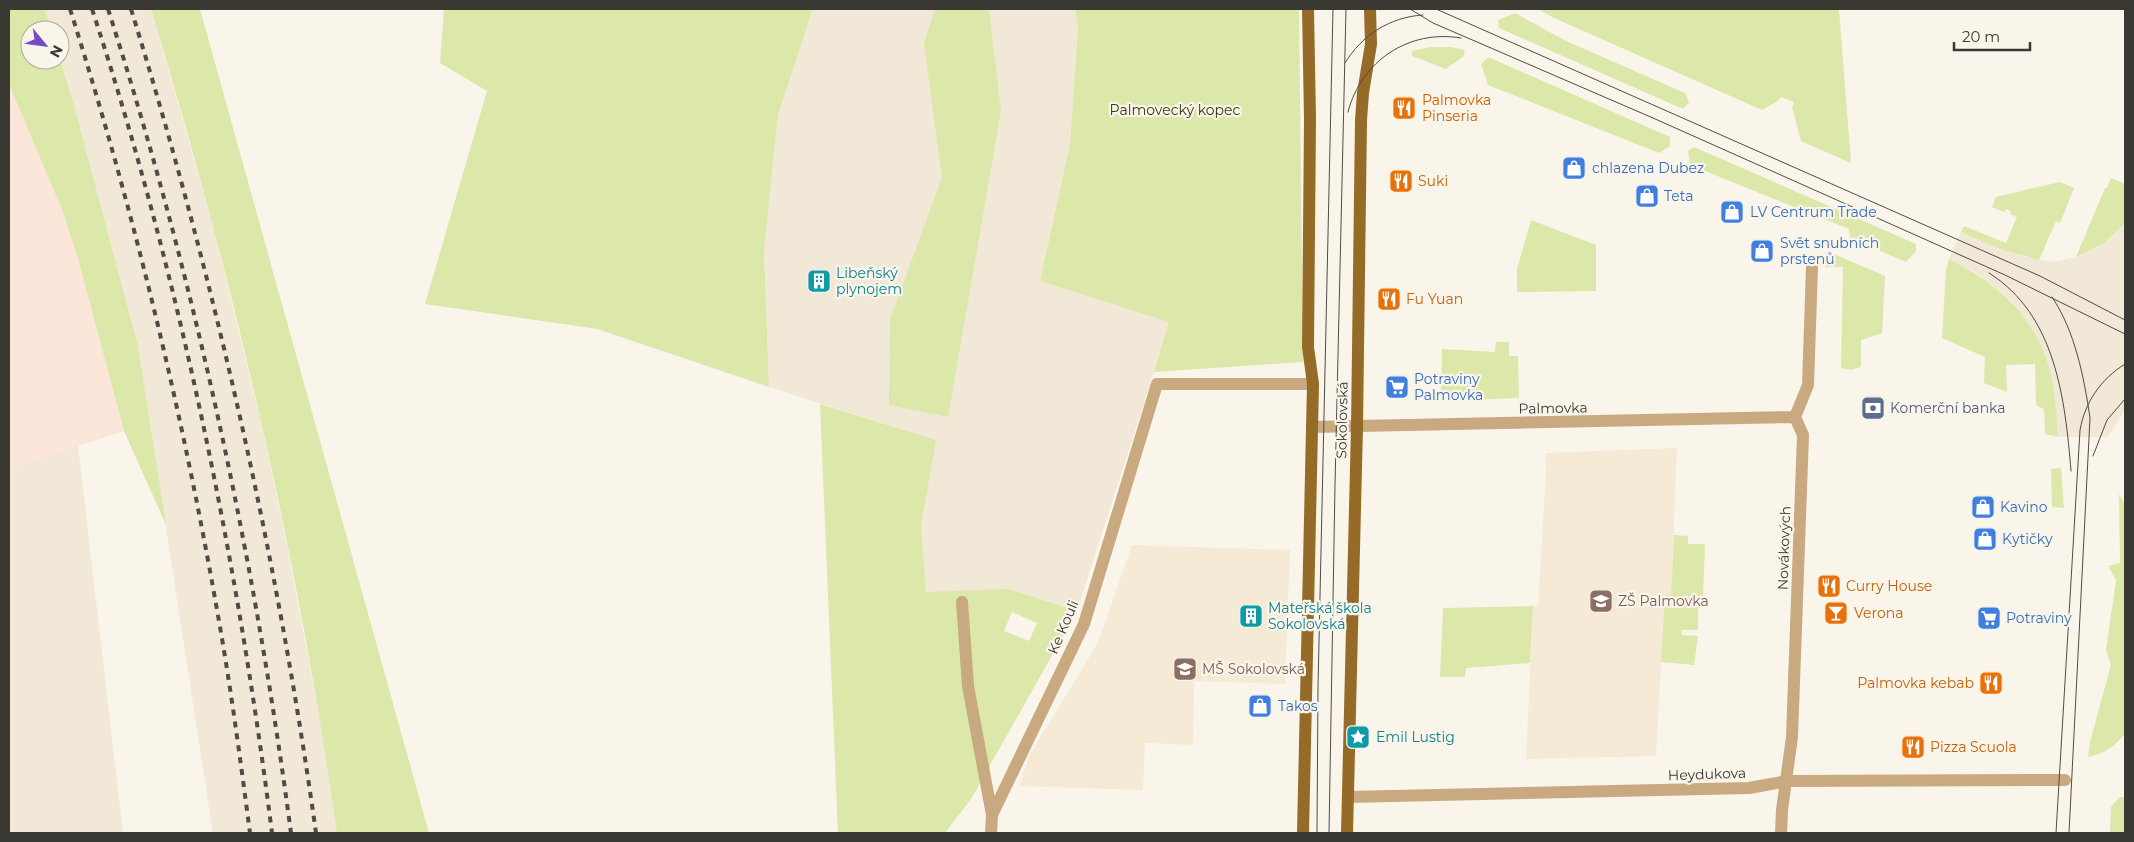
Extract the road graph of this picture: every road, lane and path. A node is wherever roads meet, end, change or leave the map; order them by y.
1 (1308, 9) edge
2 (1370, 9) edge
3 (1812, 267) dead end
4 (1313, 384) junction
5 (1795, 417) junction
6 (1312, 427) junction
7 (1357, 427) junction
8 (962, 602) dead end
9 (2065, 780) dead end
10 (1787, 781) junction
11 (1348, 797) junction
12 (992, 815) junction
13 (990, 833) edge
14 (1303, 833) edge
15 (1347, 833) edge
16 (1781, 833) edge

1 - 4 main road
2 - 7 main road, Sokolovská
3 - 5 street
4 - 6 main road
4 - 12 street, Ke Kouli
5 - 7 street, Palmovka
5 - 10 street, Novákových
6 - 7 street, Palmovka
6 - 14 main road
7 - 11 main road, Sokolovská
8 - 12 street
9 - 10 street, Heydukova
10 - 11 street, Heydukova
10 - 16 street, Novákových
11 - 15 main road, Sokolovská
12 - 13 street

